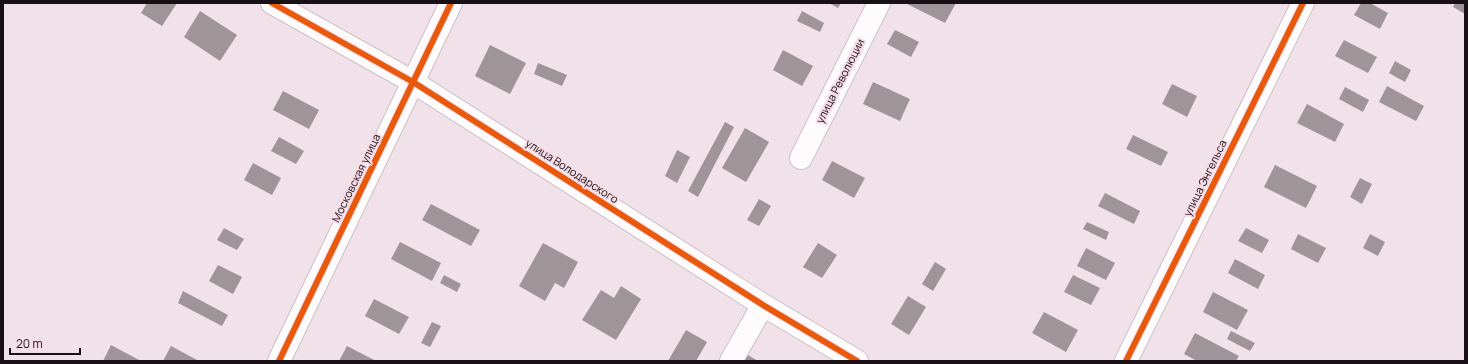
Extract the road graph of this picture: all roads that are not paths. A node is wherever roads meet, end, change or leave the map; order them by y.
1 (272, 3) edge
2 (451, 3) edge
3 (879, 3) edge
4 (1303, 3) edge
5 (414, 82) junction
6 (801, 158) dead end
7 (763, 305) junction
8 (279, 361) edge
9 (730, 361) edge
10 (857, 361) edge
11 (1126, 361) edge

1 - 5 street, улица Володарского
2 - 5 street, Московская улица
3 - 6 street, улица Революции
4 - 11 street, улица Энгельса
5 - 7 street, улица Володарского
5 - 8 street, Московская улица
7 - 9 street
7 - 10 street, улица Володарского

